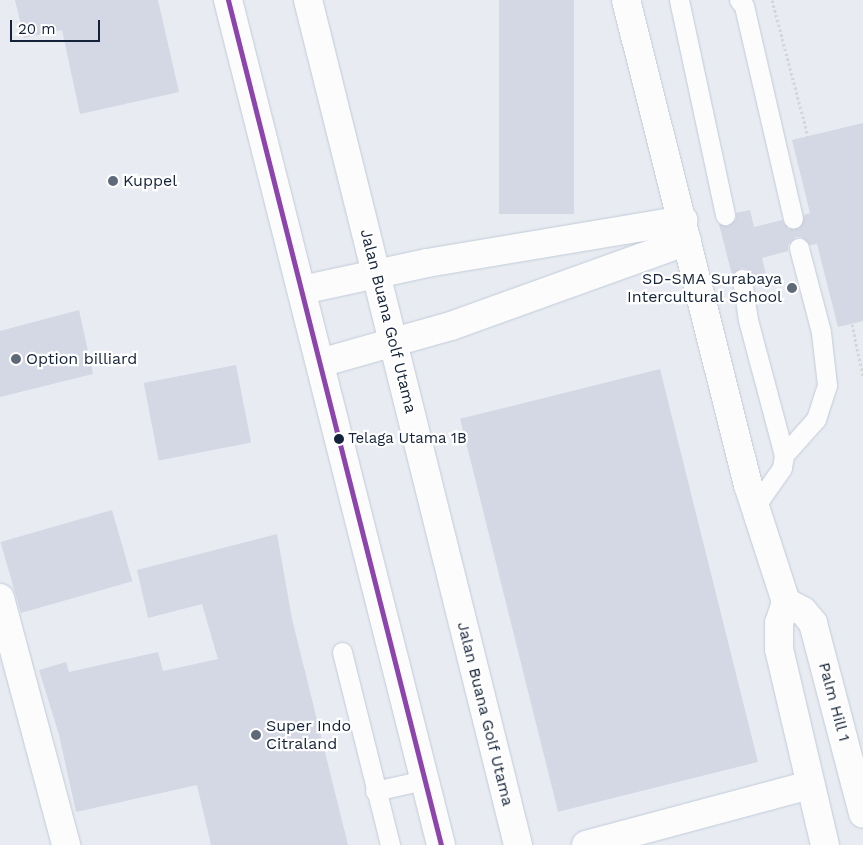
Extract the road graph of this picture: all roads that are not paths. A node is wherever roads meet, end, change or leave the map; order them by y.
1 (228, 0) edge
2 (308, 0) edge
3 (626, 0) edge
4 (679, 0) edge
5 (739, 0) edge
6 (725, 215) dead end
7 (793, 218) dead end
8 (685, 230) junction
9 (799, 248) dead end
10 (376, 273) junction
11 (742, 279) dead end
12 (302, 290) junction
13 (393, 344) junction
14 (320, 362) junction
15 (784, 455) junction
16 (752, 495) junction
17 (0, 598) edge
18 (786, 602) junction
19 (342, 652) dead end
20 (10, 680) edge
21 (424, 780) junction
22 (810, 785) junction
23 (375, 791) junction
24 (863, 814) edge
25 (66, 845) edge
26 (390, 845) edge
27 (440, 845) edge
28 (518, 845) edge
29 (586, 845) edge
30 (825, 845) edge

1 - 12 street
2 - 10 street, Jalan Buana Golf Utama
3 - 8 street
4 - 6 lane
5 - 7 lane
8 - 10 street
8 - 13 street
8 - 16 street
9 - 15 lane
10 - 12 street
10 - 13 street, Jalan Buana Golf Utama
11 - 15 lane
12 - 14 street
13 - 14 street
13 - 28 street, Jalan Buana Golf Utama
14 - 21 street
15 - 16 lane
16 - 18 street
17 - 20 street
18 - 22 street
18 - 24 street, Palm Hill 1
19 - 23 lane
20 - 25 street
21 - 23 lane
21 - 27 street
22 - 29 street
22 - 30 street
23 - 26 lane

